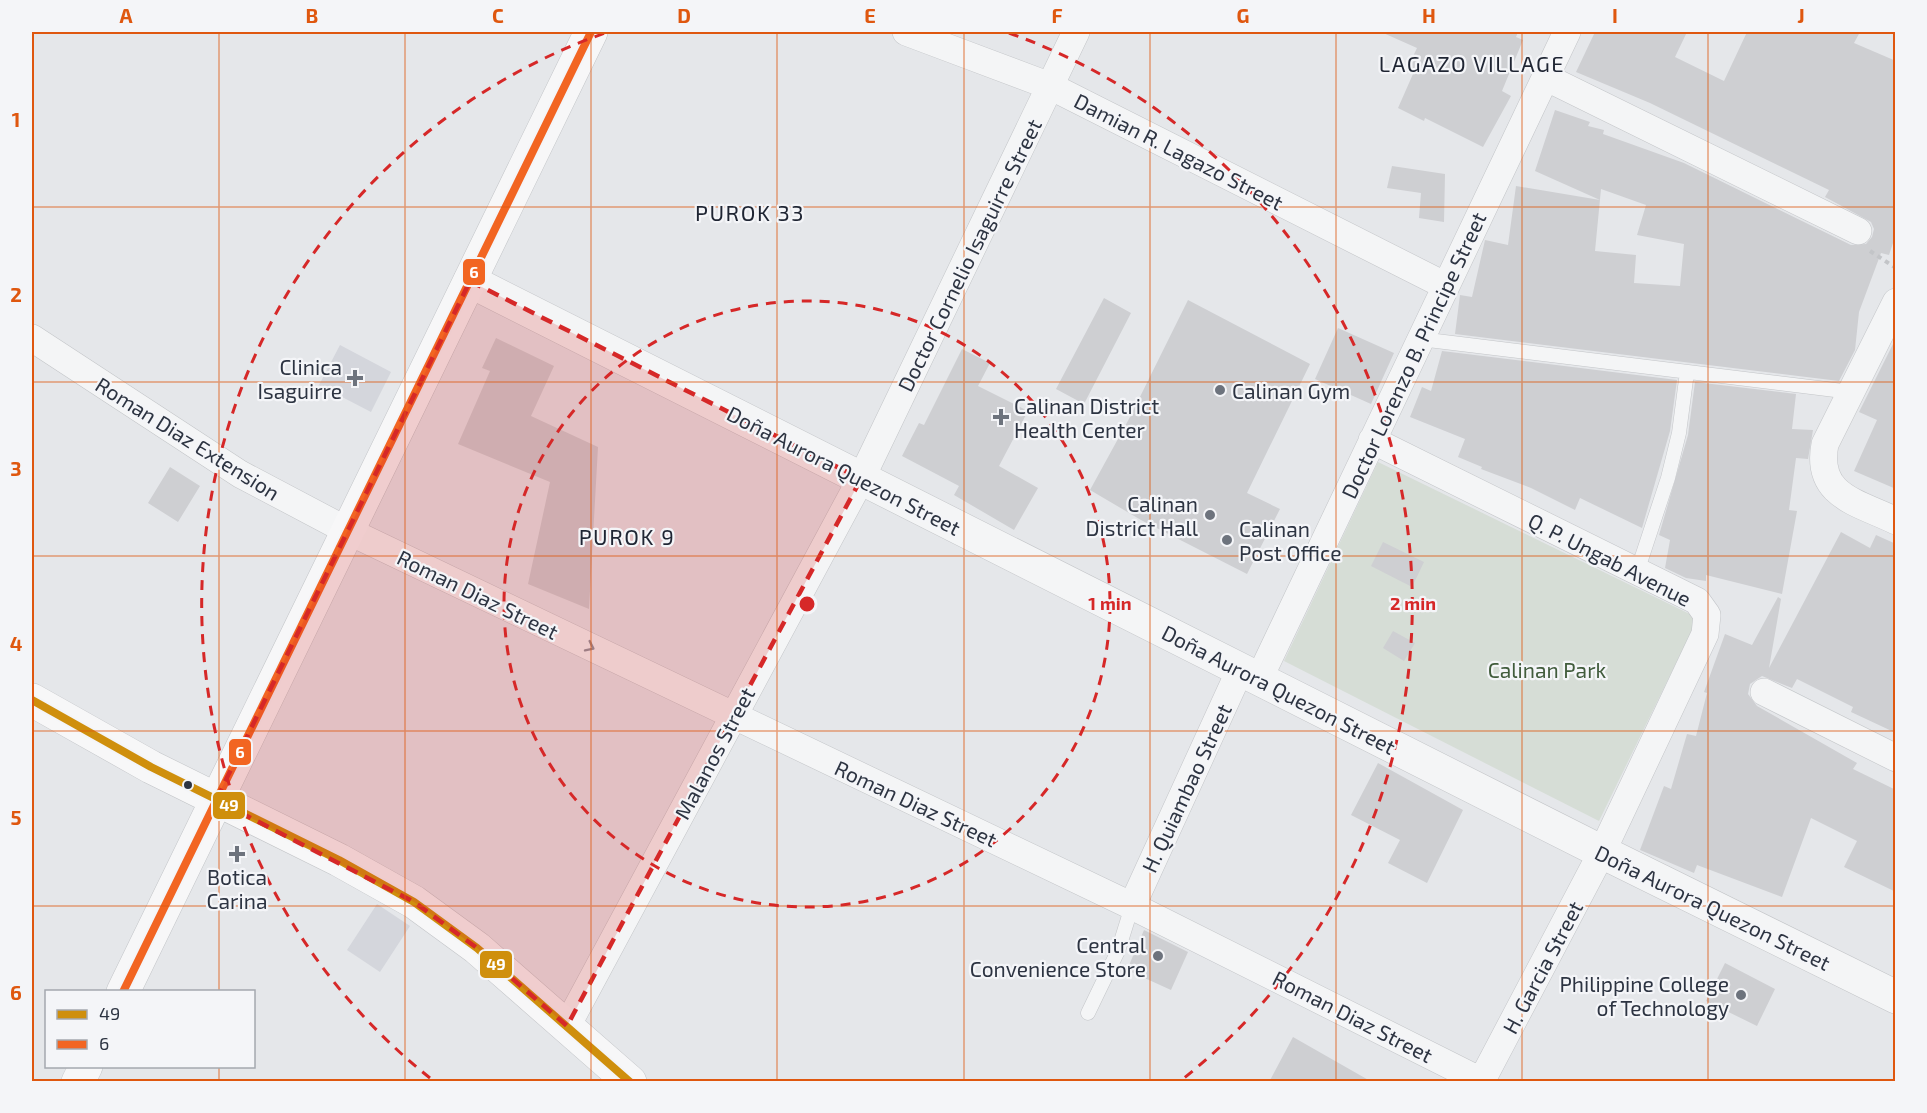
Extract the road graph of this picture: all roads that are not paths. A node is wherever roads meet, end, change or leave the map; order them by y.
1 (591, 32) edge
2 (906, 32) edge
3 (1076, 32) edge
4 (1567, 32) edge
5 (1545, 77) junction
6 (1050, 86) junction
7 (1858, 231) dead end
8 (470, 281) junction
9 (1446, 286) junction
10 (1896, 302) edge
11 (32, 338) edge
12 (1420, 339) junction
13 (1688, 372) junction
14 (1851, 392) junction
15 (1372, 440) junction
16 (861, 479) junction
17 (1896, 521) edge
18 (348, 531) junction
19 (1637, 572) junction
20 (1250, 674) junction
21 (1764, 692) dead end
22 (32, 700) edge
23 (734, 716) junction
24 (1896, 758) edge
25 (216, 800) junction
26 (1602, 852) junction
27 (1132, 906) junction
28 (124, 990) edge
29 (1894, 993) edge
30 (1088, 1013) dead end
31 (567, 1026) junction
32 (85, 1068) edge
33 (1481, 1081) edge
34 (78, 1082) edge
35 (630, 1082) edge

1 - 8 main road
2 - 6 street, Damian R. Lagazo Street
3 - 6 street, Doctor Cornelio Isaguirre Street
4 - 5 street, Doctor Lorenzo B. Principe Street
5 - 7 street
5 - 9 street, Doctor Lorenzo B. Principe Street
6 - 9 street, Damian R. Lagazo Street
6 - 16 street, Doctor Cornelio Isaguirre Street
8 - 16 street, Doña Aurora Quezon Street
8 - 18 main road
9 - 12 street, Doctor Lorenzo B. Principe Street
10 - 14 street
11 - 18 street, Roman Diaz Extension
12 - 13 lane
12 - 15 street, Doctor Lorenzo B. Principe Street
13 - 14 lane
13 - 19 lane
14 - 17 street
15 - 19 street, Q. P. Ungab Avenue
15 - 20 street, Doctor Lorenzo B. Principe Street
16 - 20 street, Doña Aurora Quezon Street
16 - 23 street, Malanos Street
18 -> 23 street, Roman Diaz Street
18 - 25 main road
19 - 26 street, Q. P. Ungab Avenue
20 - 26 street, Doña Aurora Quezon Street
20 - 27 street, H. Quiambao Street
21 - 24 street
22 - 25 main road
23 - 27 street, Roman Diaz Street
23 - 31 street, Malanos Street
25 - 28 main road
25 - 31 main road
26 - 29 street, Doña Aurora Quezon Street
26 - 33 street, H. Garcia Street
27 - 30 lane
27 - 33 street, Roman Diaz Street
31 - 35 main road
32 - 34 main road

